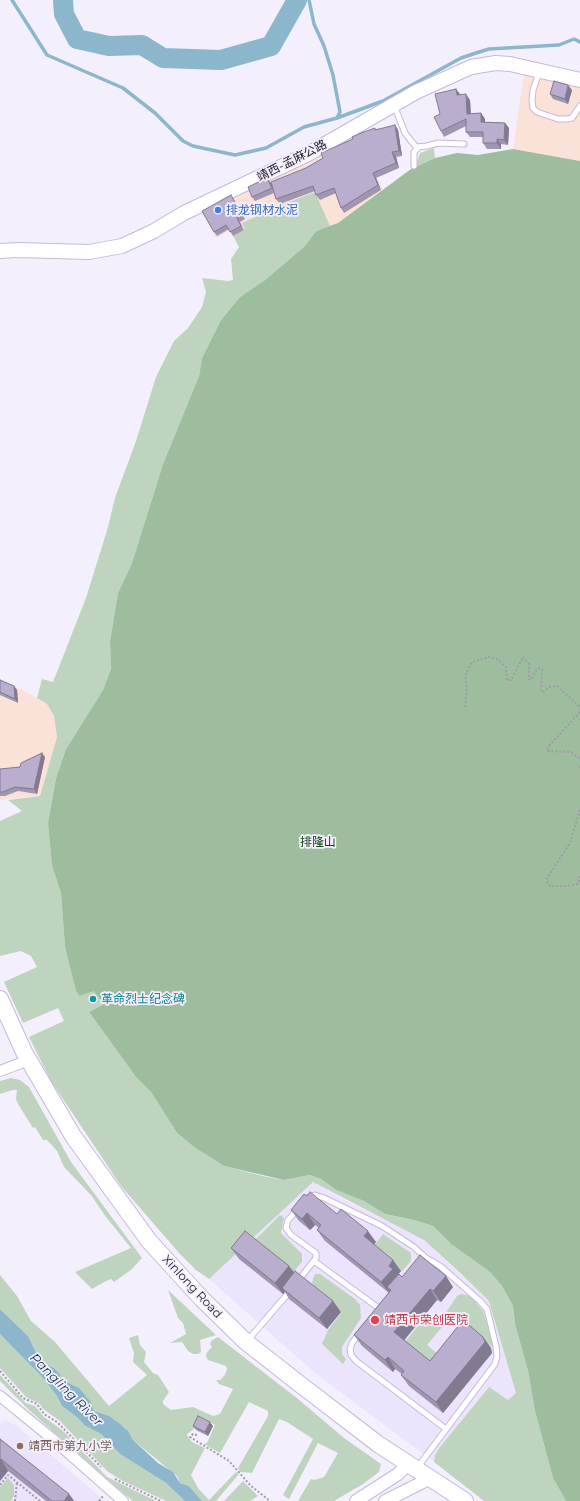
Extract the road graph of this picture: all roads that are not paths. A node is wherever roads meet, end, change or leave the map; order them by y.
1 (541, 70) junction
2 (580, 80) edge
3 (394, 104) junction
4 (580, 106) edge
5 (464, 144) dead end
6 (418, 148) junction
7 (414, 166) dead end
8 (0, 251) edge
9 (0, 999) edge
10 (0, 1010) edge
11 (27, 1061) junction
12 (0, 1071) edge
13 (426, 1258) junction
14 (314, 1261) junction
15 (420, 1264) edge
16 (385, 1303) edge
17 (380, 1308) junction
18 (375, 1314) edge
19 (361, 1332) edge
20 (245, 1344) junction
21 (0, 1396) edge
22 (8, 1404) junction
23 (0, 1411) edge
24 (446, 1429) junction
25 (416, 1472) junction
26 (123, 1501) edge
27 (356, 1501) edge
28 (385, 1501) edge
29 (456, 1501) edge
30 (465, 1501) edge

1 - 2 main road, 靖西-孟麻公路
1 - 3 main road, 靖西-孟麻公路
1 - 4 lane
3 - 6 lane
3 - 8 main road, 靖西-孟麻公路
5 - 6 lane
6 - 7 lane
9 - 11 main road, Xinlong Road
10 - 11 main road, Xinlong Road
11 - 12 street
11 - 20 main road, Xinlong Road
13 - 14 lane
13 - 15 lane
13 - 24 lane
14 - 17 lane
14 - 20 lane
16 - 17 lane
17 - 18 lane
19 - 24 lane
20 - 25 main road, Xinlong Road
21 - 22 street
22 - 23 street
22 - 26 street
24 - 25 lane
25 - 27 street
25 - 28 street
25 - 29 main road, Xinlong Road
25 - 30 main road, Xinlong Road

